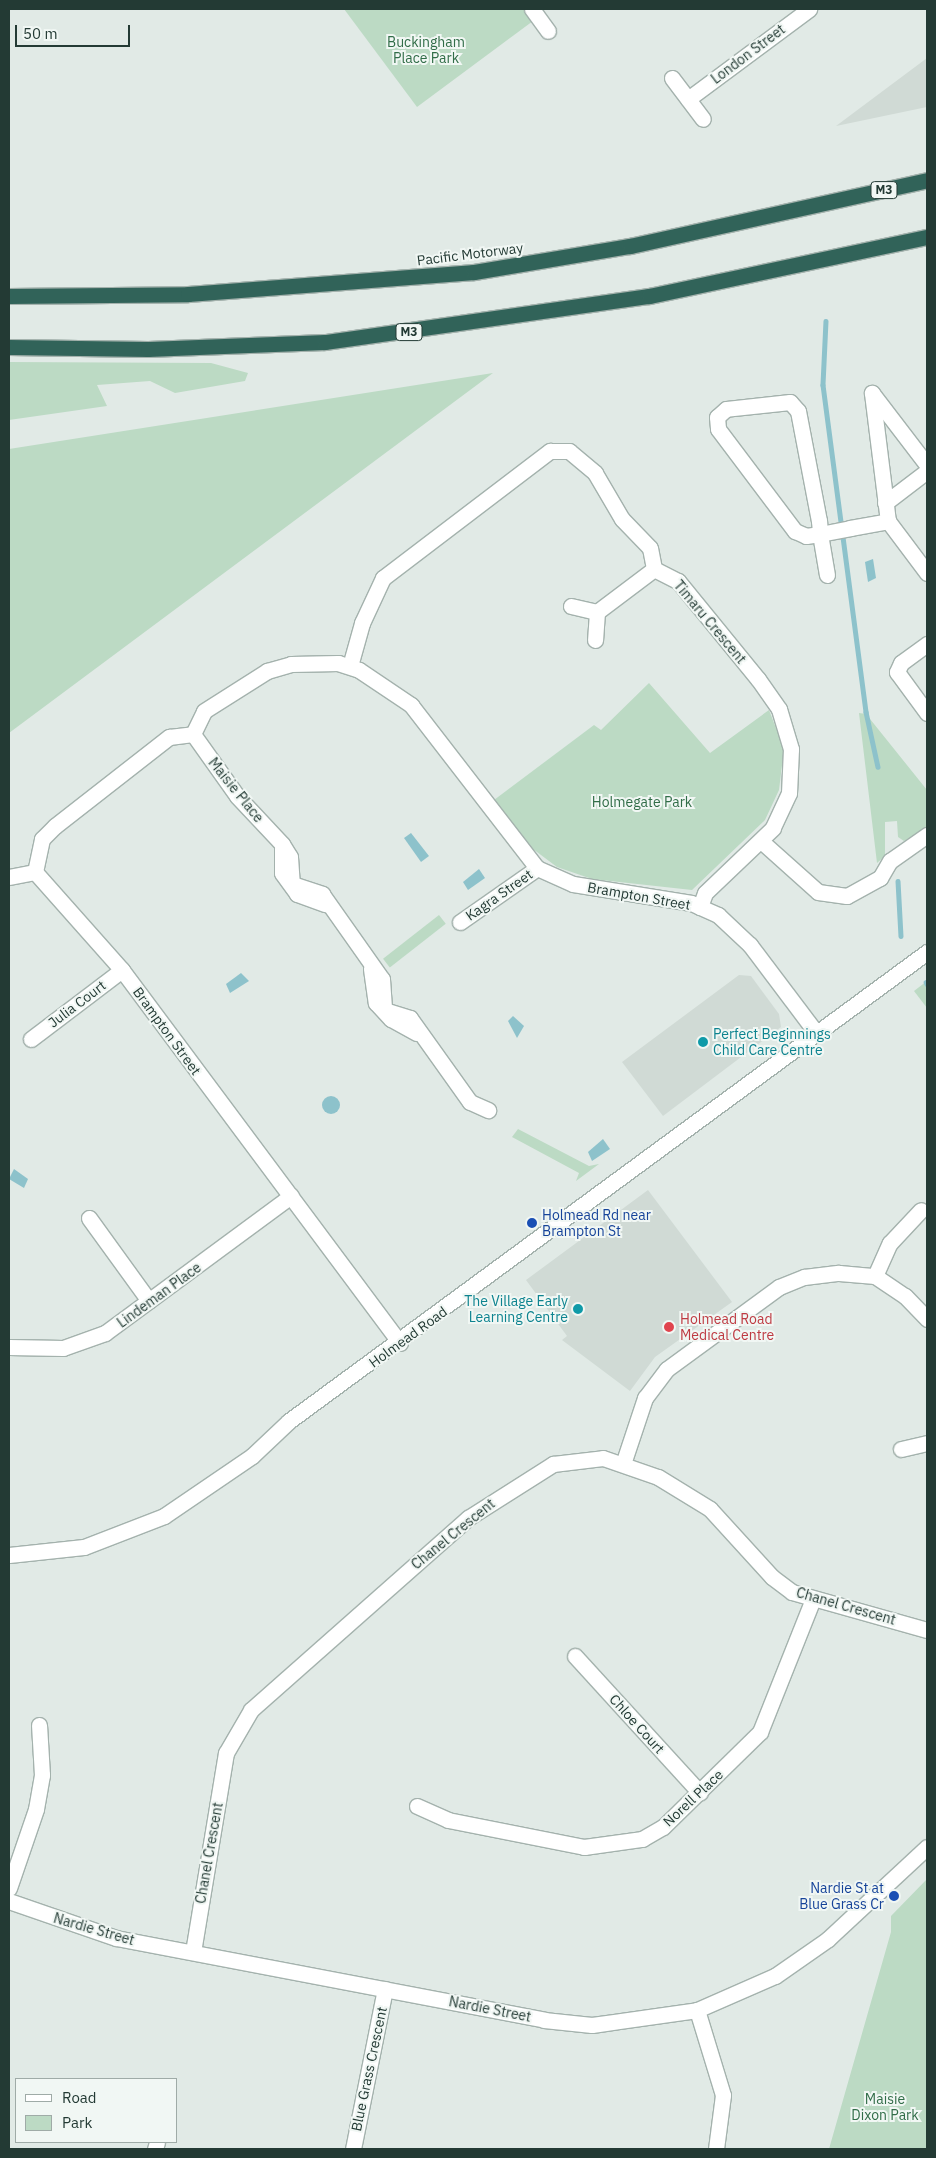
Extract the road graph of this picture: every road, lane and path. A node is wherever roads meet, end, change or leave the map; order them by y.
1 (532, 9) edge
2 (809, 9) edge
3 (548, 31) dead end
4 (672, 78) dead end
5 (688, 99) junction
6 (703, 119) dead end
7 (927, 180) edge
8 (927, 237) edge
9 (9, 296) edge
10 (9, 347) edge
11 (927, 465) edge
12 (927, 471) edge
13 (885, 503) junction
14 (888, 521) junction
15 (826, 532) junction
16 (925, 566) edge
17 (654, 569) junction
18 (827, 575) dead end
19 (571, 606) dead end
20 (597, 612) junction
21 (595, 640) dead end
22 (927, 644) edge
23 (350, 666) junction
24 (927, 712) edge
25 (193, 734) junction
26 (927, 835) edge
27 (761, 841) junction
28 (538, 868) junction
29 (35, 872) junction
30 (9, 877) edge
31 (703, 908) junction
32 (460, 922) dead end
33 (927, 952) edge
34 (122, 970) junction
35 (817, 1034) junction
36 (31, 1039) dead end
37 (488, 1110) dead end
38 (291, 1196) junction
39 (921, 1210) dead end
40 (89, 1218) dead end
41 (875, 1276) junction
42 (149, 1301) junction
43 (927, 1319) edge
44 (400, 1343) junction
45 (9, 1347) edge
46 (927, 1443) edge
47 (901, 1449) dead end
48 (623, 1464) junction
49 (9, 1555) edge
50 (813, 1599) junction
51 (927, 1630) edge
52 (575, 1656) dead end
53 (39, 1725) dead end
54 (700, 1793) junction
55 (417, 1806) dead end
56 (927, 1847) edge
57 (9, 1888) edge
58 (9, 1901) edge
59 (193, 1952) junction
60 (385, 1989) junction
61 (697, 2010) junction
62 (353, 2149) edge
63 (716, 2149) edge

1 - 3 street
2 - 5 street, London Street
4 - 5 street
5 - 6 street
7 - 9 highway, Pacific Motorway / M3
8 - 10 highway, M3
11 - 13 street
12 - 13 street
13 - 14 street
14 - 15 street
14 - 16 street
15 - 15 street
15 - 18 street
17 - 20 street
17 - 23 street, Timaru Crescent
17 - 27 street, Timaru Crescent
19 - 20 street
20 - 21 street
22 - 24 street
23 - 25 street, Brampton Street
23 - 28 street, Brampton Street
25 - 29 street
25 - 37 street, Maisie Place
26 - 27 street
27 - 31 street, Timaru Crescent
28 - 31 street, Brampton Street
28 - 32 street, Kagra Street
29 - 30 street
29 - 34 street, Brampton Street
31 - 35 street, Brampton Street
33 - 35 street, Holmead Road
34 - 36 street, Julia Court
34 - 38 street, Brampton Street
35 - 44 street, Holmead Road
38 - 42 street, Lindeman Place
38 - 44 street, Brampton Street
39 - 41 street
40 - 42 street
41 - 43 street
41 - 48 street
42 - 45 street, Lindeman Place
44 - 49 street, Holmead Road
46 - 47 street
48 - 50 street, Chanel Crescent
48 - 59 street, Chanel Crescent
50 - 51 street, Chanel Crescent
50 - 54 street, Norell Place
52 - 54 street, Chloe Court
53 - 57 street
54 - 55 street, Norell Place
56 - 61 street, Nardie Street
58 - 59 street, Nardie Street
59 - 60 street, Nardie Street
60 - 61 street, Nardie Street
60 - 62 street, Blue Grass Crescent
61 - 63 street

